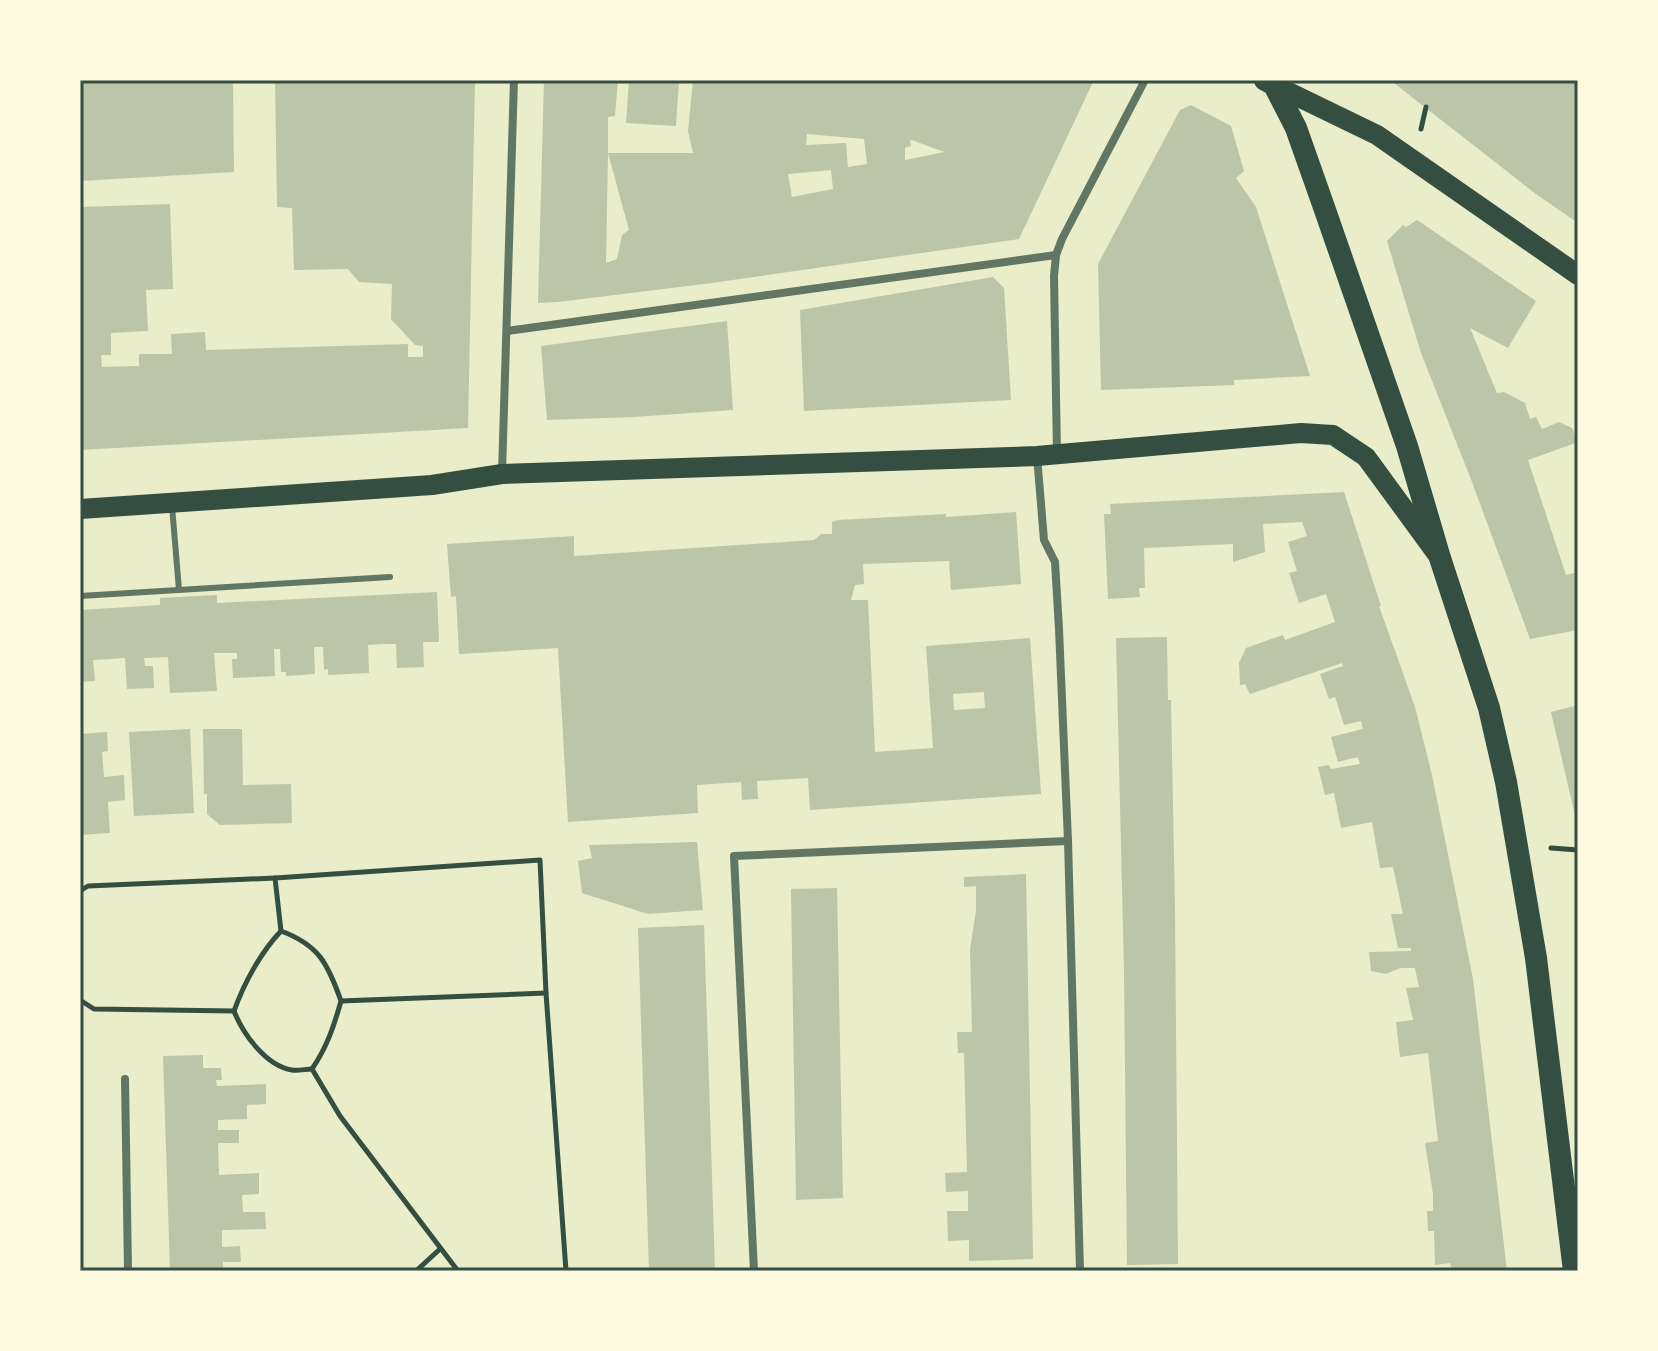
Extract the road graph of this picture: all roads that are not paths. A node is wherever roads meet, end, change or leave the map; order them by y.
1 (514, 80) edge
2 (1145, 80) edge
3 (1270, 82) edge
4 (1056, 255) junction
5 (1578, 275) edge
6 (507, 331) junction
7 (1047, 455) junction
8 (502, 474) junction
9 (172, 503) junction
10 (80, 509) edge
11 (1440, 558) junction
12 (390, 577) dead end
13 (179, 590) junction
14 (80, 596) edge
15 (1068, 841) junction
16 (125, 1079) dead end
17 (128, 1271) edge
18 (754, 1271) edge
19 (1080, 1271) edge
20 (1574, 1271) edge

1 - 6 street
2 - 4 street
3 - 5 main road
3 - 11 highway
4 - 6 street
4 - 7 street
6 - 8 street
7 - 8 main road
7 - 11 main road
7 - 15 street
8 - 9 main road
9 - 10 main road
9 - 13 lane
11 - 20 highway
12 - 13 lane
13 - 14 lane
15 - 18 street
15 - 19 street
16 - 17 street

